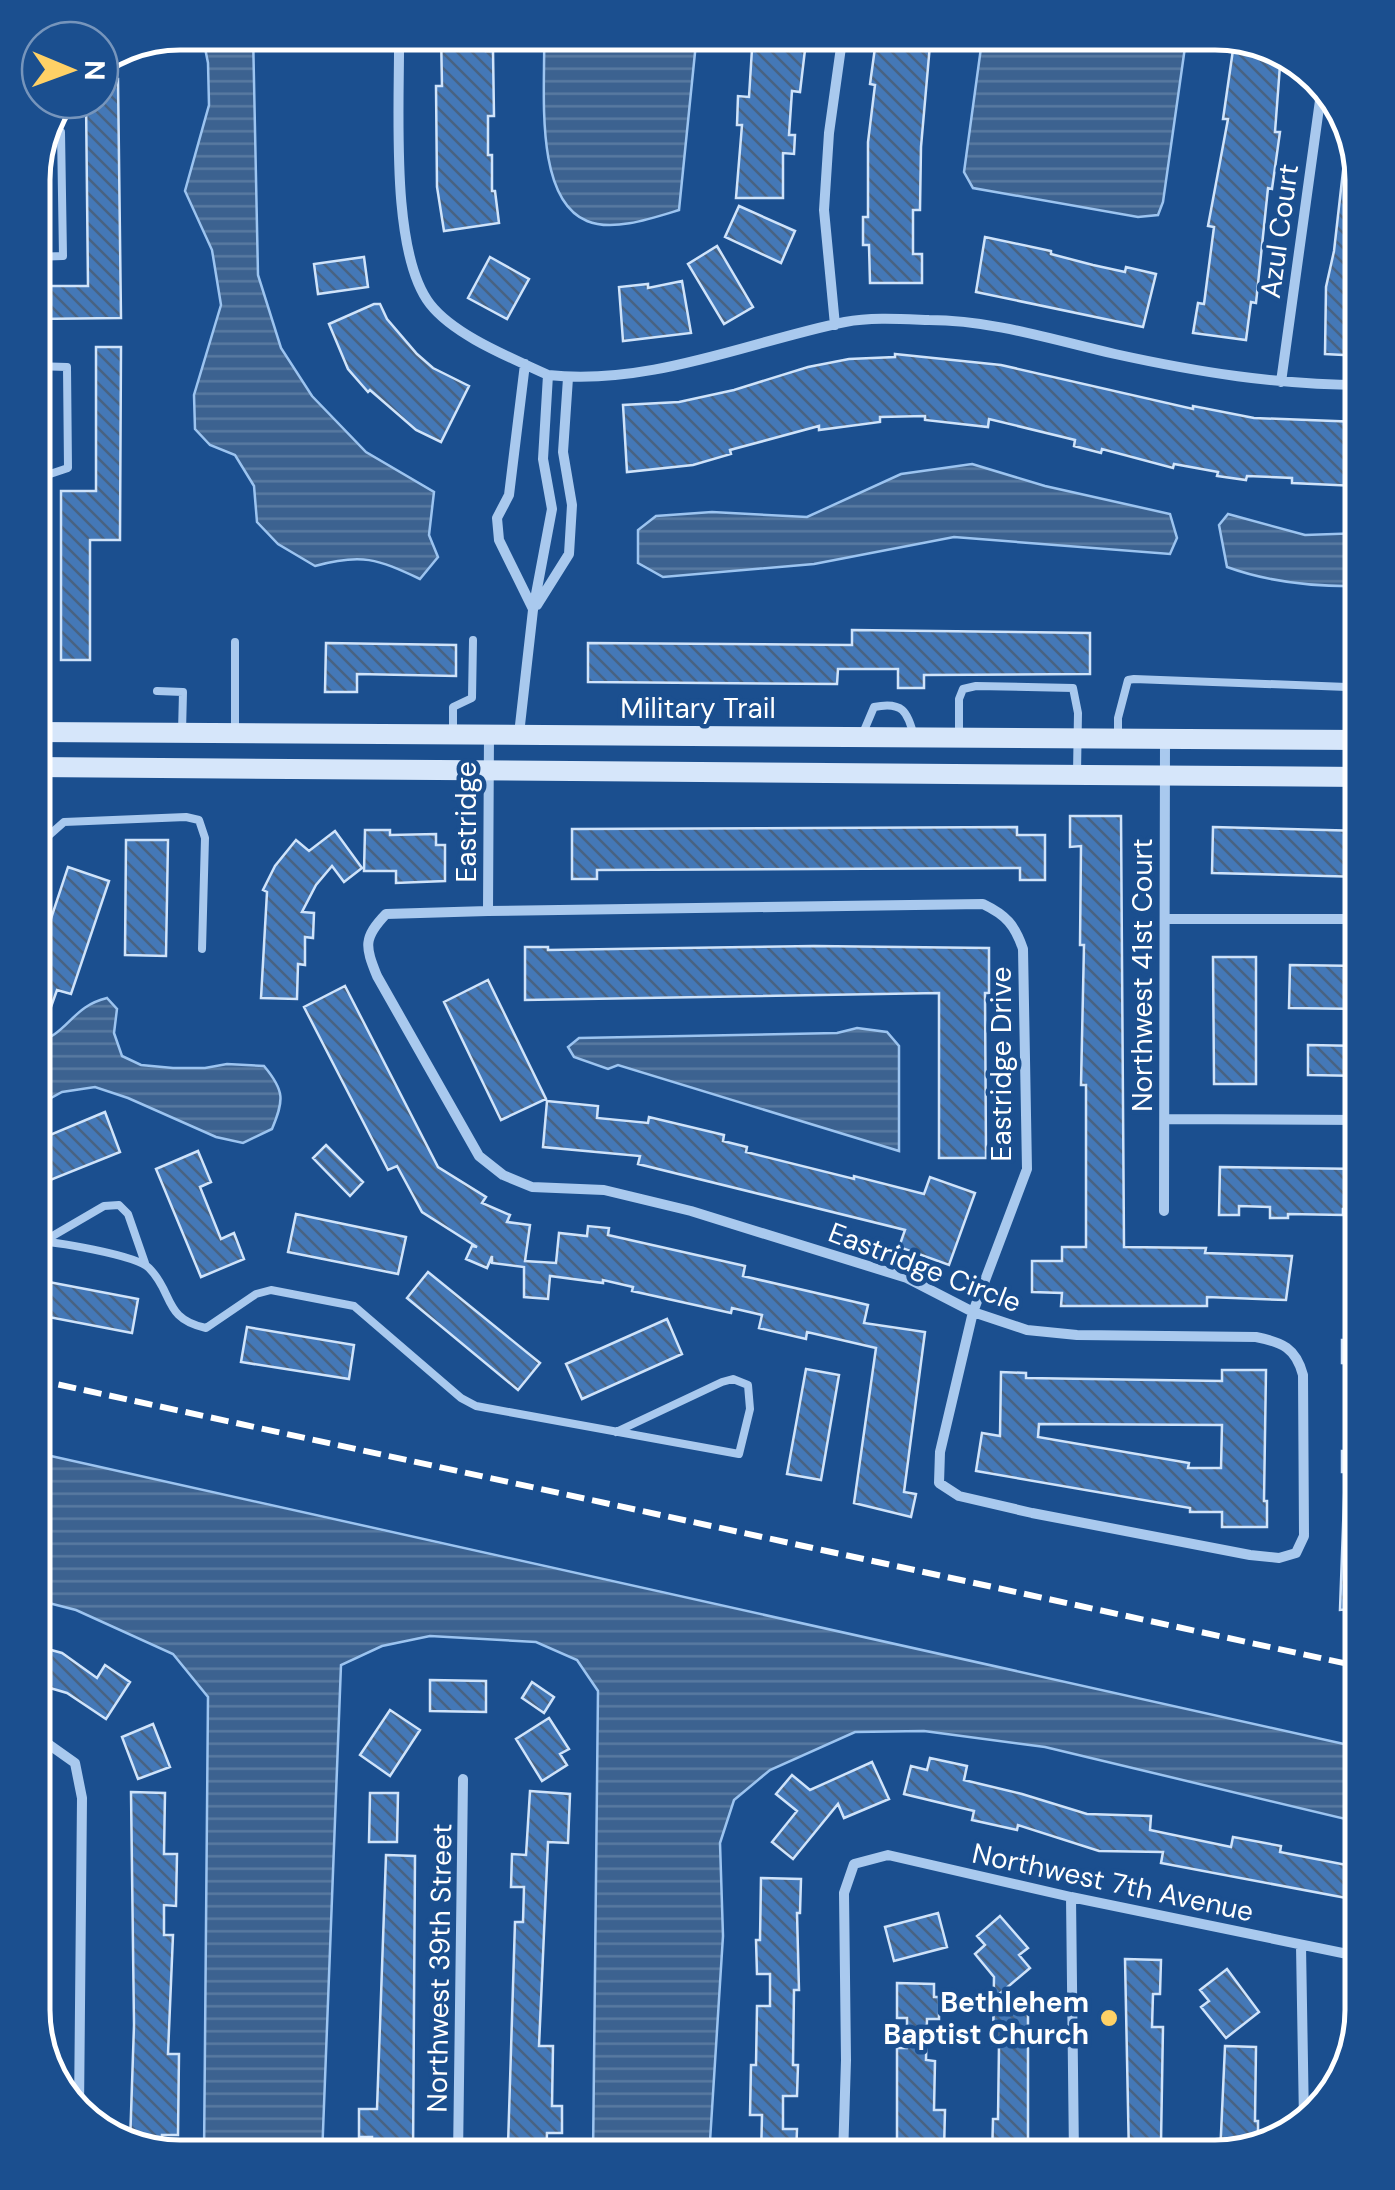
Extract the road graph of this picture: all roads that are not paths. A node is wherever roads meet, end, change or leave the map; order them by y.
1 (399, 50) edge
2 (841, 50) edge
3 (1320, 103) edge
4 (59, 132) edge
5 (50, 256) edge
6 (835, 325) junction
7 (525, 364) junction
8 (50, 366) edge
9 (548, 376) junction
10 (568, 378) junction
11 (1281, 382) junction
12 (1345, 385) edge
13 (50, 474) edge
14 (533, 610) junction
15 (474, 640) dead end
16 (235, 642) dead end
17 (1345, 687) edge
18 (157, 691) dead end
19 (50, 732) edge
20 (182, 732) junction
21 (235, 732) junction
22 (453, 734) junction
23 (489, 734) junction
24 (519, 734) junction
25 (862, 737) junction
26 (914, 737) junction
27 (958, 737) junction
28 (1078, 738) junction
29 (1118, 738) junction
30 (1165, 739) junction
31 (1345, 740) edge
32 (50, 767) edge
33 (489, 772) junction
34 (1078, 774) junction
35 (1164, 775) junction
36 (1345, 776) edge
37 (50, 834) edge
38 (488, 911) junction
39 (1165, 919) junction
40 (1345, 919) edge
41 (202, 949) dead end
42 (1165, 1119) junction
43 (1345, 1120) edge
44 (1164, 1211) dead end
45 (50, 1238) edge
46 (50, 1242) edge
47 (145, 1264) junction
48 (973, 1312) junction
49 (616, 1432) junction
50 (939, 1483) joint
51 (50, 1745) edge
52 (463, 1779) dead end
53 (1070, 1897) junction
54 (1301, 1946) junction
55 (1345, 1953) edge
56 (78, 2091) edge
57 (1304, 2105) edge
58 (458, 2140) edge
59 (844, 2140) edge
60 (1074, 2140) edge

1 - 7 street
2 - 6 street
3 - 11 street, Azul Court
4 - 5 lane
6 - 10 street
6 - 11 street
7 - 9 street
7 - 14 street
8 - 13 lane
9 - 10 street
9 - 14 street
10 - 14 street
11 - 12 street
14 - 24 street
15 - 22 lane
16 - 21 lane
17 - 29 lane
18 - 20 lane
19 - 20 street, Military Trail
20 - 21 street, Military Trail
21 - 22 street, Military Trail
22 - 23 street, Military Trail
23 - 24 street, Military Trail
23 - 33 street, Eastridge
24 - 25 street, Military Trail
25 - 26 street, Military Trail
25 - 26 lane
26 - 27 street, Military Trail
27 - 28 street, Military Trail
27 - 28 lane
28 - 29 street, Military Trail
28 - 34 lane
29 - 30 street, Military Trail
30 - 31 street, Military Trail
30 - 35 street, Northwest 41st Court
32 - 33 street
33 - 34 street
33 - 38 street, Eastridge
34 - 35 street
35 - 36 street
35 - 39 street, Northwest 41st Court
37 - 41 lane
38 - 48 street, Eastridge Circle
38 - 48 street, Eastridge Drive
39 - 40 street
39 - 42 street, Northwest 41st Court
42 - 43 street
42 - 44 street, Northwest 41st Court
45 - 47 lane
46 - 47 lane
47 - 49 lane
48 - 50 street, Eastridge Drive
48 - 50 street, Eastridge Circle
49 - 49 lane
51 - 56 street
52 - 58 street, Northwest 39th Street
53 - 54 street, Northwest 7th Avenue
53 - 59 street, Northwest 7th Avenue
53 - 60 street
54 - 55 street, Northwest 7th Avenue
54 - 57 street

